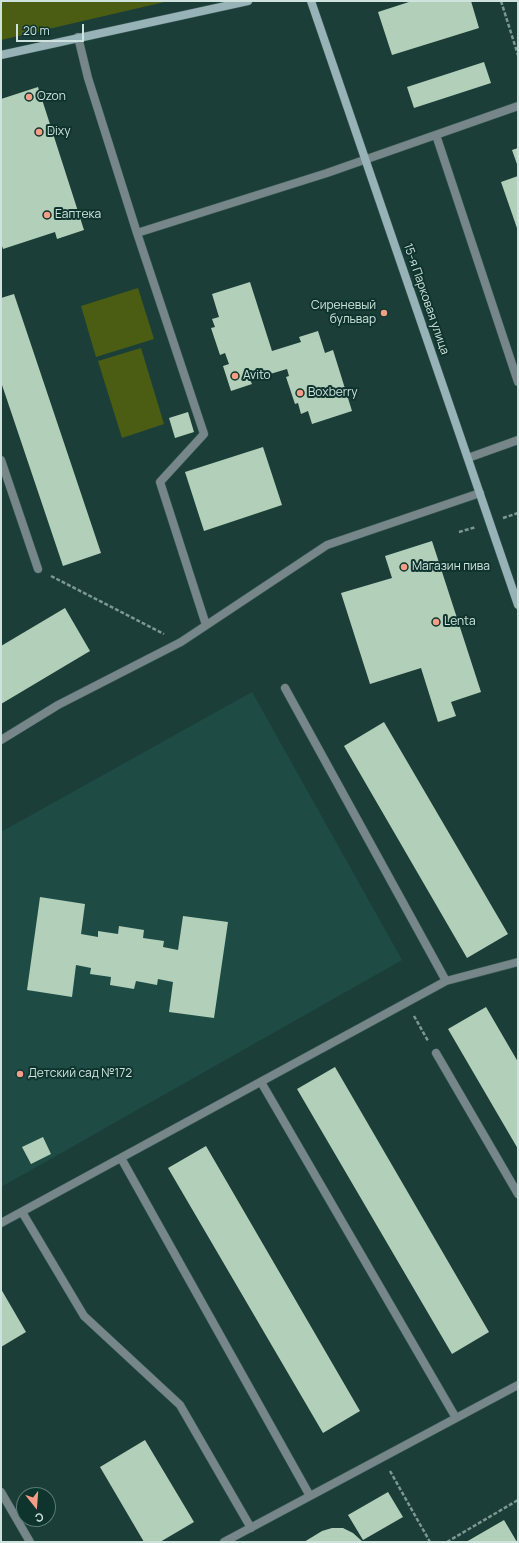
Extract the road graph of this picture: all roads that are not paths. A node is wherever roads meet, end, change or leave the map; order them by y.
1 (248, 1) edge
2 (311, 1) edge
3 (78, 37) junction
4 (1, 55) edge
5 (518, 106) edge
6 (436, 135) junction
7 (365, 159) junction
8 (137, 233) junction
9 (518, 382) edge
10 (518, 440) edge
11 (468, 458) junction
12 (1, 460) edge
13 (480, 493) junction
14 (38, 569) road end
15 (518, 605) edge
16 (206, 625) junction
17 (285, 688) dead end
18 (1, 740) edge
19 (518, 962) edge
20 (446, 982) junction
21 (436, 1053) road end
22 (261, 1082) junction
23 (121, 1158) junction
24 (518, 1194) edge
25 (22, 1212) junction
26 (1, 1223) edge
27 (518, 1385) edge
28 (456, 1418) junction
29 (1, 1492) edge
30 (310, 1496) junction
31 (251, 1528) junction
32 (30, 1542) edge
33 (224, 1542) edge

1 - 3 street
2 - 7 street, 15-я Парковая улица
3 - 4 street
3 - 8 lane
5 - 6 lane
6 - 7 lane
6 - 9 lane
7 - 8 lane
7 - 11 street, 15-я Парковая улица
8 - 16 lane
10 - 11 lane
11 - 13 street, 15-я Парковая улица
12 - 14 lane
13 - 15 street, 15-я Парковая улица
13 - 16 lane
16 - 18 lane
17 - 20 lane
19 - 20 lane
20 - 22 lane
21 - 24 lane
22 - 23 lane
22 - 28 lane
23 - 25 lane
23 - 30 lane
25 - 26 lane
25 - 31 lane
27 - 28 lane
28 - 30 lane
29 - 32 lane
30 - 31 lane
31 - 33 lane

